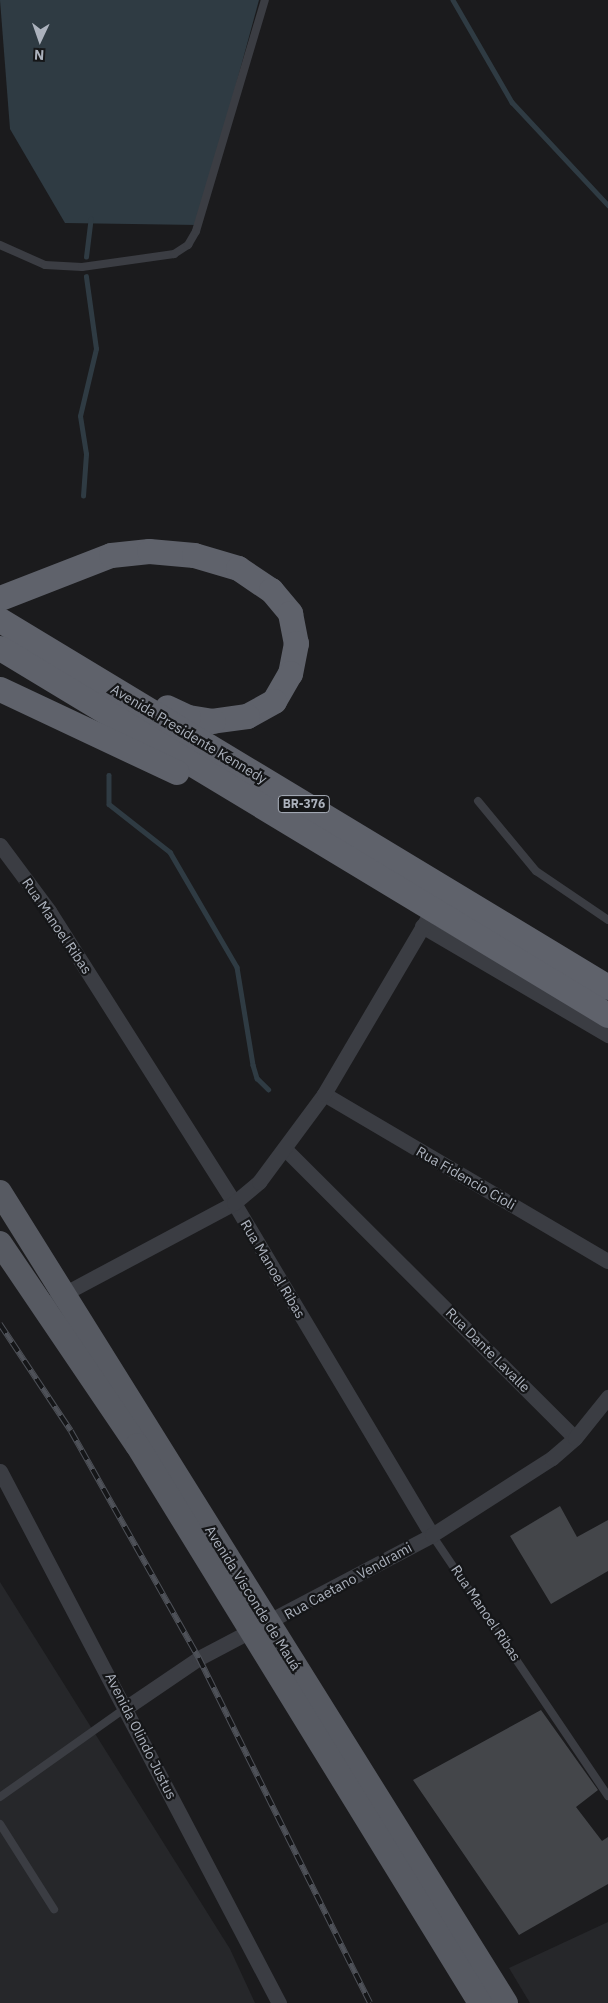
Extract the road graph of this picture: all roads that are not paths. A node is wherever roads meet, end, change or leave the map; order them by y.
1 (265, 0) edge
2 (0, 245) edge
3 (0, 598) edge
4 (0, 620) edge
5 (0, 648) edge
6 (60, 655) junction
7 (0, 689) edge
8 (478, 801) dead end
9 (2, 850) edge
10 (364, 869) junction
11 (428, 918) junction
12 (608, 920) edge
13 (608, 988) edge
14 (608, 1015) edge
15 (608, 1035) edge
16 (324, 1094) junction
17 (285, 1150) junction
18 (0, 1192) edge
19 (234, 1203) junction
20 (0, 1243) edge
21 (608, 1261) edge
22 (53, 1300) junction
23 (608, 1397) edge
24 (575, 1438) junction
25 (0, 1470) edge
26 (432, 1535) junction
27 (260, 1630) junction
28 (126, 1707) junction
29 (608, 1796) edge
30 (0, 1797) edge
31 (0, 1824) edge
32 (54, 1909) dead end
33 (279, 2003) edge
34 (480, 2003) edge
35 (506, 2003) edge

1 - 2 lane
3 - 6 highway
4 - 6 highway, Avenida Presidente Kennedy / BR-376
5 - 10 highway, Avenida Presidente Kennedy / BR-376
6 - 13 highway, Avenida Presidente Kennedy / BR-376
7 - 10 highway
8 - 12 lane
9 - 19 street, Rua Manoel Ribas
10 - 11 highway, Avenida Presidente Kennedy / BR-376
11 - 14 highway, Avenida Presidente Kennedy / BR-376
11 - 15 street
11 - 16 street
16 - 17 street
16 - 21 street, Rua Fidencio Cioli
17 - 19 street
17 - 24 street, Rua Dante Lavalle
18 - 22 main road, Avenida Visconde de Mauá
19 - 22 street
19 - 26 street, Rua Manoel Ribas
20 - 22 main road, Avenida Visconde de Mauá
22 - 27 main road, Avenida Visconde de Mauá
23 - 24 street, Rua Caetano Vendrami
24 - 26 street, Rua Caetano Vendrami
25 - 28 street, Avenida Olindo Justus
26 - 27 street, Rua Caetano Vendrami
26 - 29 lane, Rua Manoel Ribas
27 - 28 street, Rua Caetano Vendrami
27 - 34 main road, Avenida Visconde de Mauá
27 - 35 main road, Avenida Visconde de Mauá
28 - 30 lane, Rua Caetano Vendrami
28 - 33 street, Avenida Olindo Justus
31 - 32 lane

